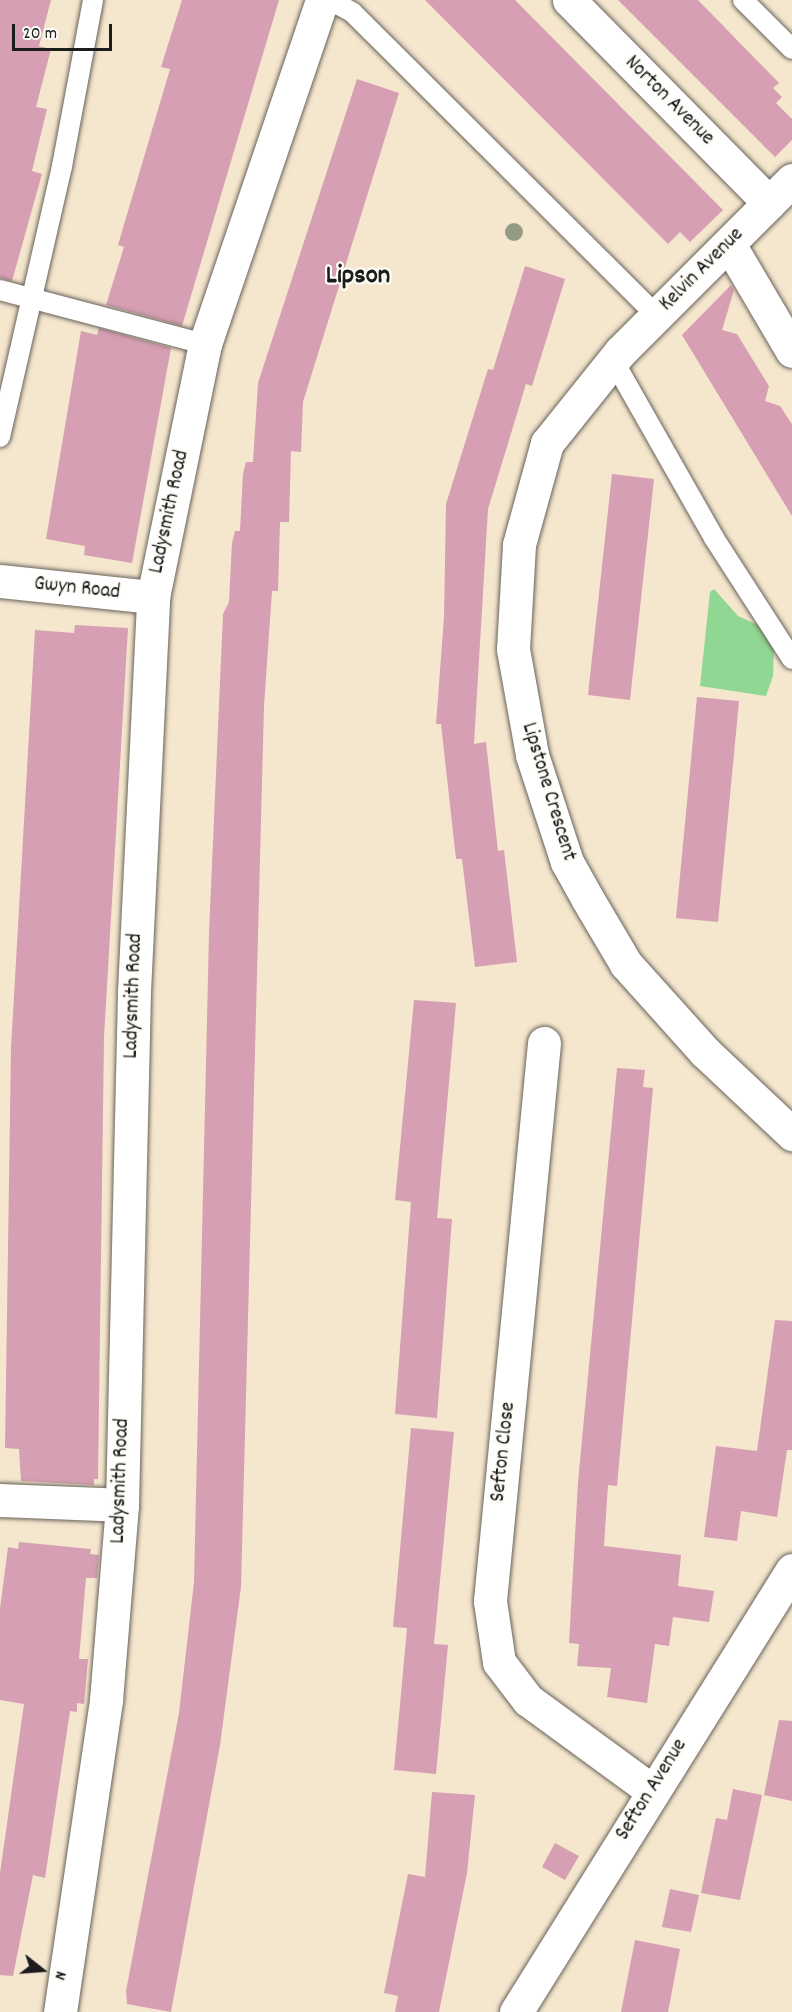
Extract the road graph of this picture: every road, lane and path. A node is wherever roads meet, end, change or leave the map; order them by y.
1 (93, 0) edge
2 (322, 0) edge
3 (330, 0) edge
4 (569, 0) edge
5 (743, 0) edge
6 (792, 49) edge
7 (792, 180) edge
8 (769, 203) junction
9 (729, 244) junction
10 (0, 290) edge
11 (31, 298) junction
12 (656, 315) junction
13 (205, 344) junction
14 (792, 351) edge
15 (613, 360) junction
16 (0, 436) edge
17 (0, 581) edge
18 (153, 597) junction
19 (792, 659) edge
20 (544, 1043) dead end
21 (792, 1134) edge
22 (0, 1500) edge
23 (122, 1505) junction
24 (792, 1570) edge
25 (651, 1790) junction
26 (60, 2012) edge
27 (516, 2012) edge

1 - 11 lane
2 - 13 street, Ladysmith Road
3 - 12 lane
4 - 8 street, Norton Avenue
5 - 6 lane
7 - 8 street, Kelvin Avenue
8 - 9 street, Kelvin Avenue
9 - 12 street, Kelvin Avenue
9 - 14 street
10 - 11 lane
11 - 13 lane
11 - 16 lane
12 - 15 street, Kelvin Avenue
13 - 18 street, Ladysmith Road
15 - 19 lane
15 - 21 street, Lipstone Crescent
17 - 18 street, Gwyn Road
18 - 23 street, Ladysmith Road
20 - 25 street, Sefton Close
22 - 23 street
23 - 26 street, Ladysmith Road
24 - 25 street, Sefton Avenue
25 - 27 street, Sefton Avenue

